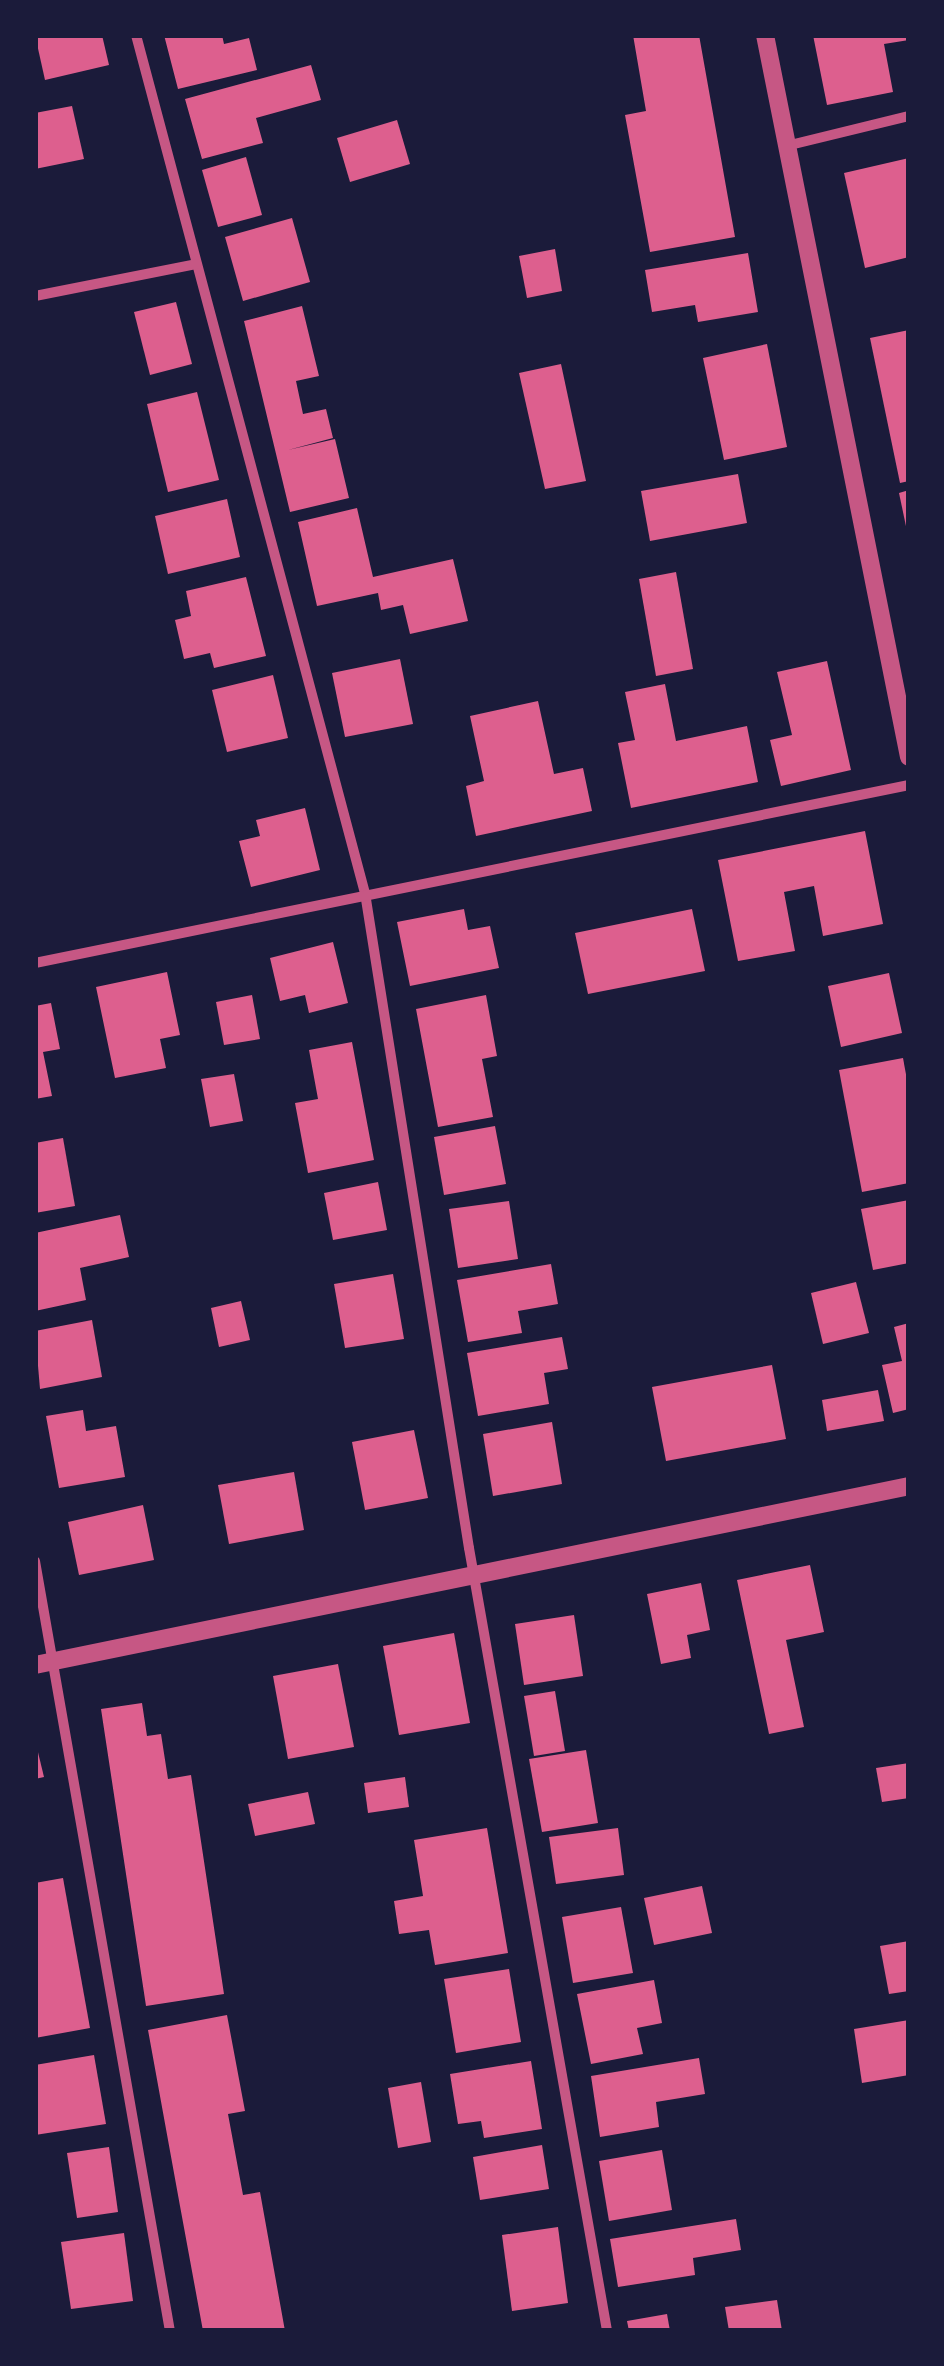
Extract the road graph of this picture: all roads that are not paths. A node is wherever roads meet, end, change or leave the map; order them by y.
1 (136, 35) edge
2 (764, 35) edge
3 (909, 116) edge
4 (786, 146) junction
5 (196, 264) junction
6 (35, 296) edge
7 (909, 757) edge
8 (909, 785) edge
9 (365, 894) junction
10 (35, 963) edge
11 (909, 1486) edge
12 (35, 1561) edge
13 (474, 1576) junction
14 (44, 1663) edge
15 (170, 2331) edge
16 (607, 2331) edge

1 - 5 street
2 - 4 street
3 - 4 street
4 - 7 street
5 - 6 street
5 - 9 street
8 - 9 street
9 - 10 street
9 - 13 street
11 - 13 street
12 - 14 street
13 - 14 street
13 - 16 street
14 - 15 street

